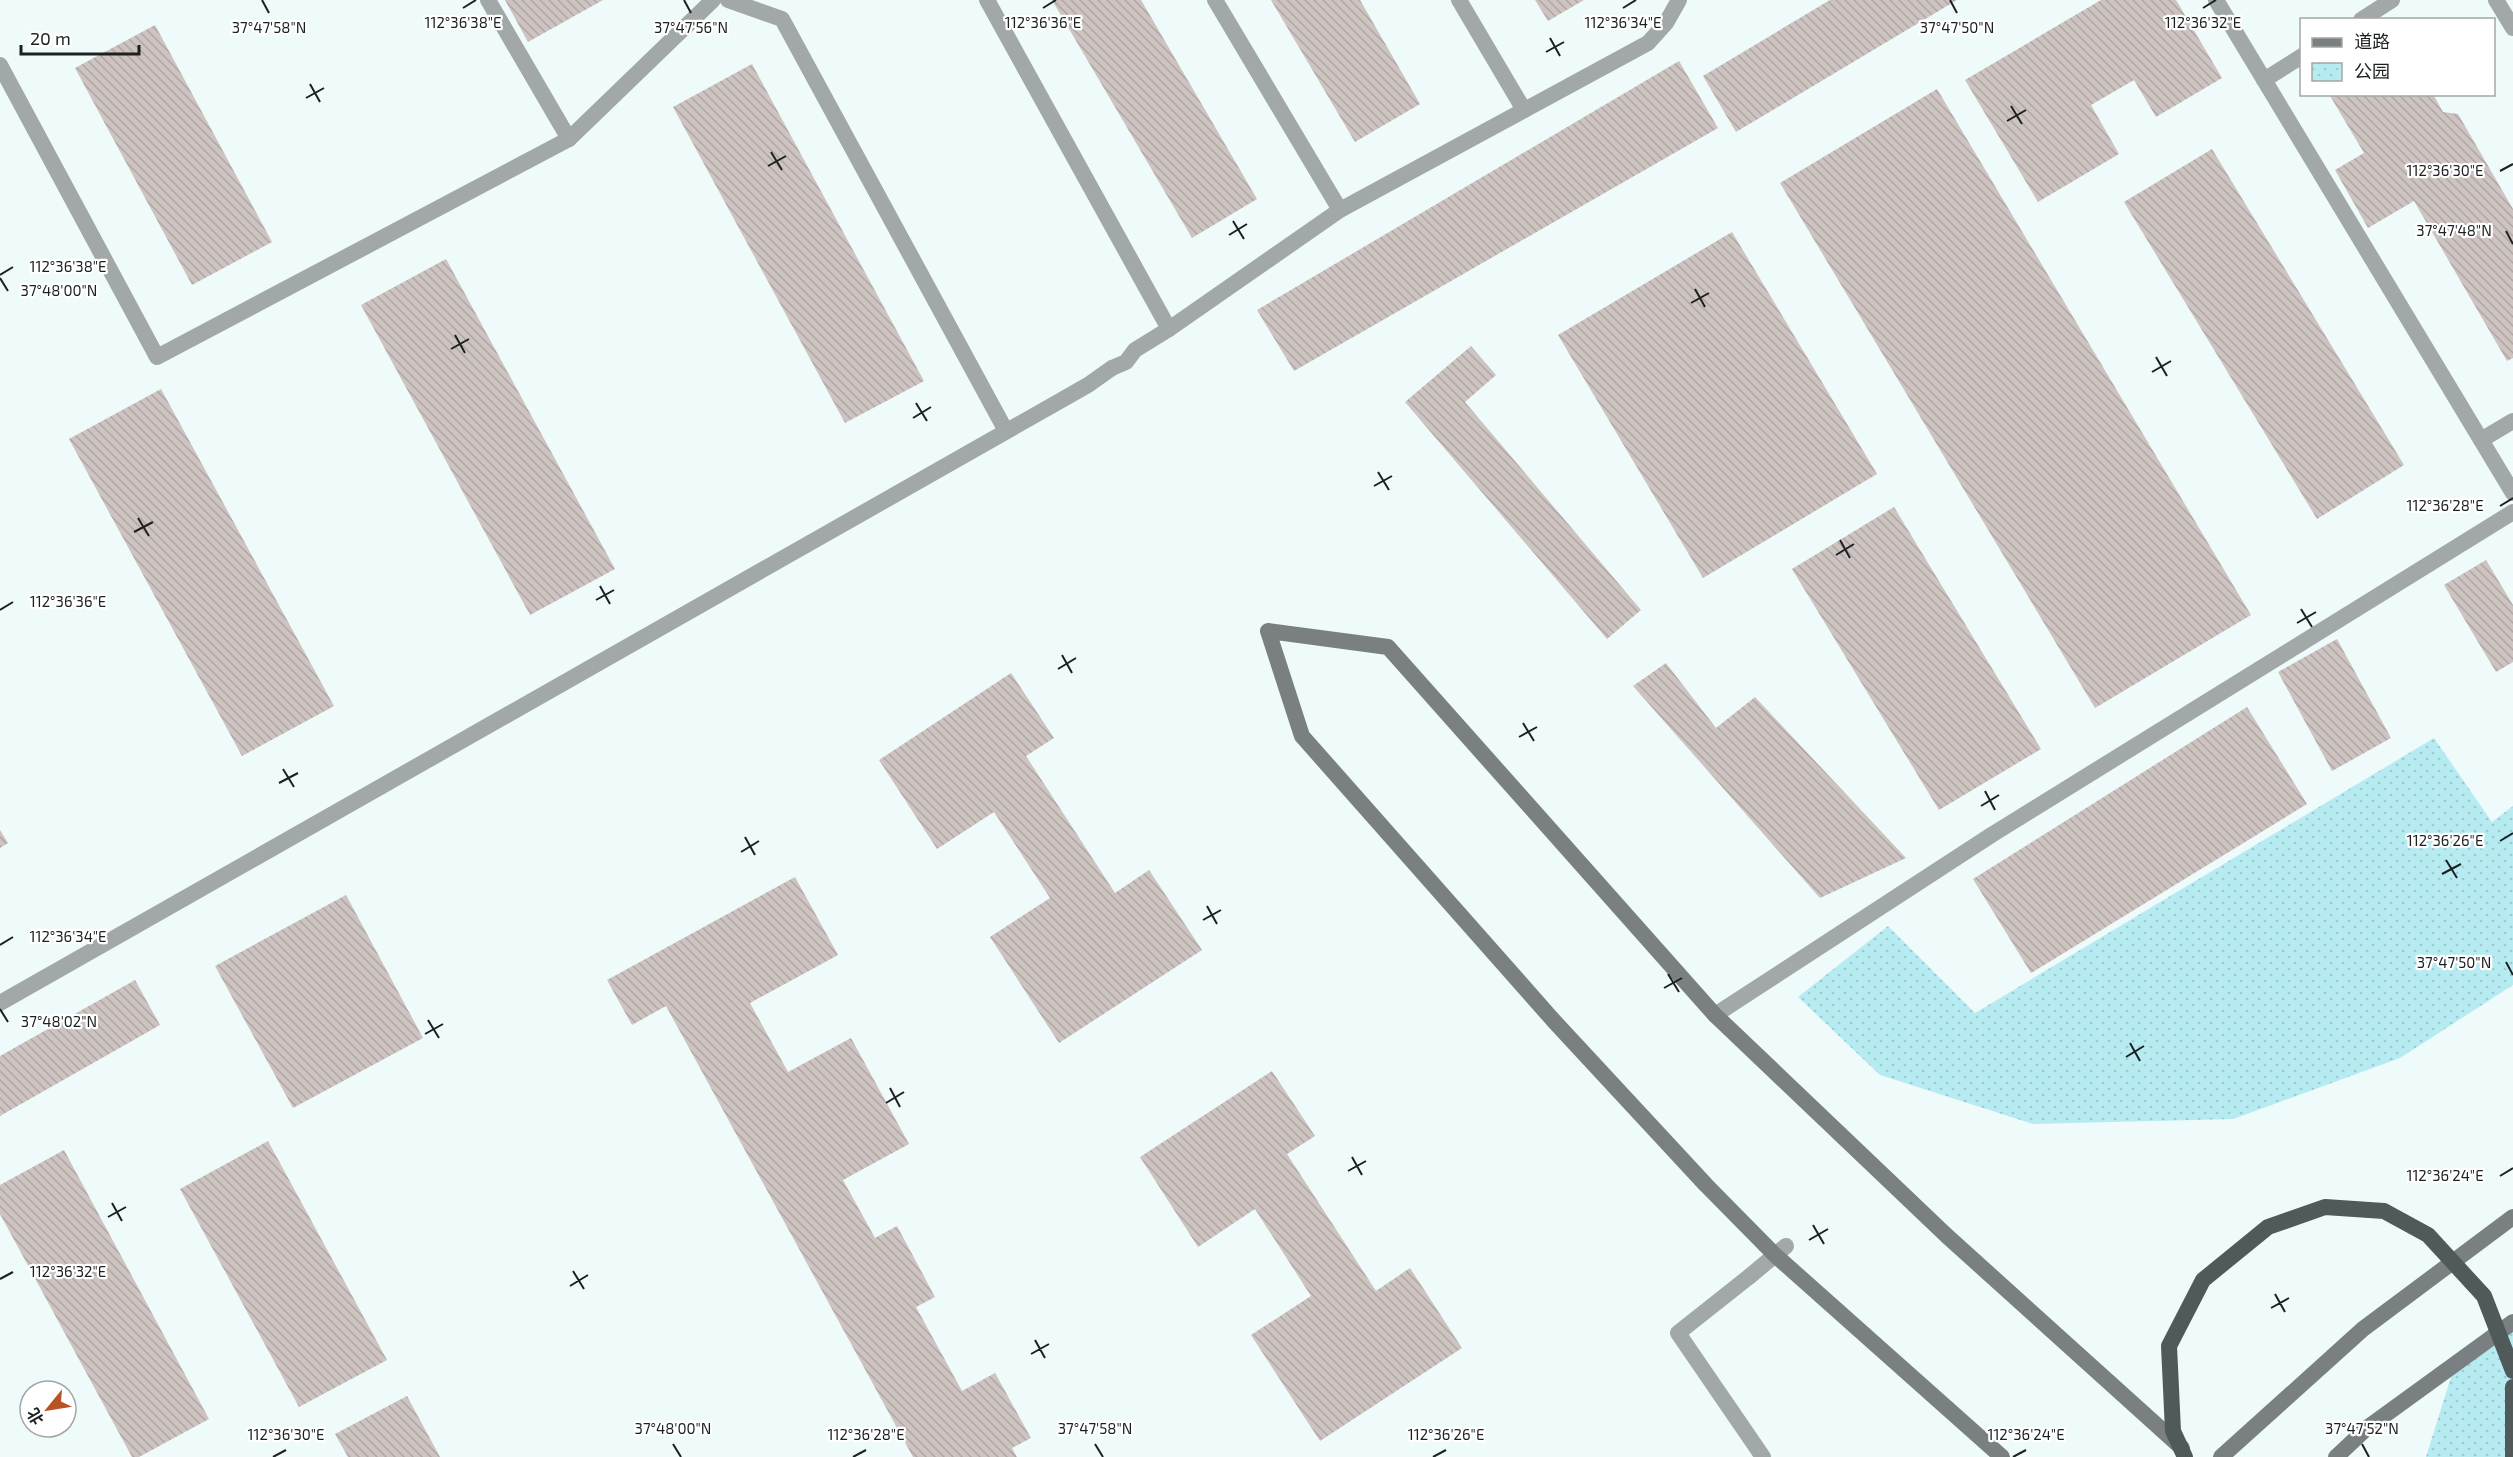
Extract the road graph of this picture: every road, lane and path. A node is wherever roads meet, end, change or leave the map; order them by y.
1 (488, 0) edge
2 (713, 0) edge
3 (728, 0) edge
4 (987, 0) edge
5 (1215, 0) edge
6 (1459, 0) edge
7 (1678, 0) edge
8 (2216, 0) edge
9 (2392, 0) edge
10 (2496, 0) edge
11 (2364, 18) edge
12 (2513, 28) edge
13 (2300, 57) edge
14 (0, 65) edge
15 (2264, 80) junction
16 (1524, 110) junction
17 (569, 139) junction
18 (1340, 210) junction
19 (1169, 329) junction
20 (2513, 421) edge
21 (1006, 431) junction
22 (2481, 440) junction
23 (2513, 493) edge
24 (2513, 512) edge
25 (0, 1003) edge
26 (1715, 1015) junction
27 (2513, 1217) edge
28 (1781, 1250) junction
29 (2513, 1322) edge
30 (2513, 1371) edge
31 (2513, 1387) edge
32 (2343, 1454) edge
33 (1764, 1457) edge
34 (2002, 1457) edge
35 (2185, 1457) edge
36 (2192, 1457) edge
37 (2222, 1457) edge
38 (2512, 1457) edge

1 - 17 street
2 - 17 street
3 - 21 street
4 - 19 street
5 - 18 street
6 - 16 street
7 - 16 street
8 - 15 street
9 - 11 street
10 - 12 street
13 - 15 street
14 - 17 street
15 - 22 street
16 - 18 street
18 - 19 street
19 - 21 street
20 - 22 street
21 - 25 street
22 - 23 street
24 - 26 street
26 - 28 main road
26 - 36 main road
27 - 37 main road
28 - 33 street
28 - 34 main road
29 - 32 main road
30 - 35 highway, bridge
31 - 38 highway

